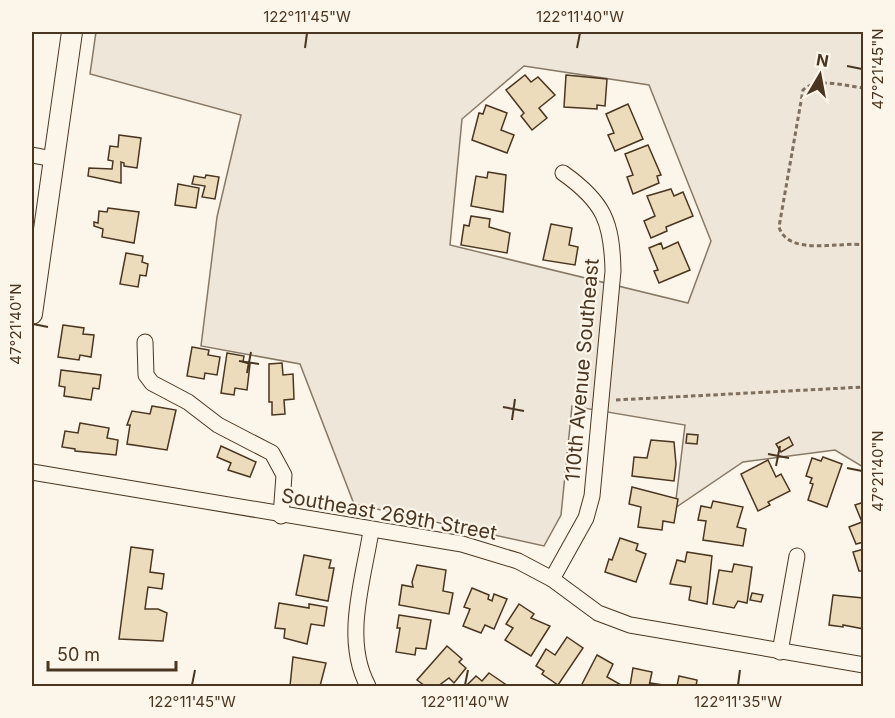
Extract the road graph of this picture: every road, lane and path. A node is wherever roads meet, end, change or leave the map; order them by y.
1 (72, 32) edge
2 (864, 88) edge
3 (32, 155) edge
4 (53, 159) junction
5 (563, 173) dead end
6 (864, 245) edge
7 (32, 314) edge
8 (145, 342) dead end
9 (864, 387) edge
10 (602, 400) junction
11 (32, 472) edge
12 (281, 516) junction
13 (371, 531) junction
14 (797, 556) dead end
15 (552, 579) junction
16 (780, 652) junction
17 (864, 665) edge
18 (368, 686) edge

1 - 4 street
2 - 6 path
3 - 4 street
4 - 7 street
5 - 10 street, 110th Avenue Southeast
8 - 12 street
9 - 10 path
10 - 15 street, 110th Avenue Southeast
11 - 12 street, Southeast 269th Street
12 - 13 street, Southeast 269th Street
13 - 15 street, Southeast 269th Street
13 - 18 street
14 - 16 street
15 - 16 street, Southeast 269th Street
16 - 17 street, Southeast 269th Street

